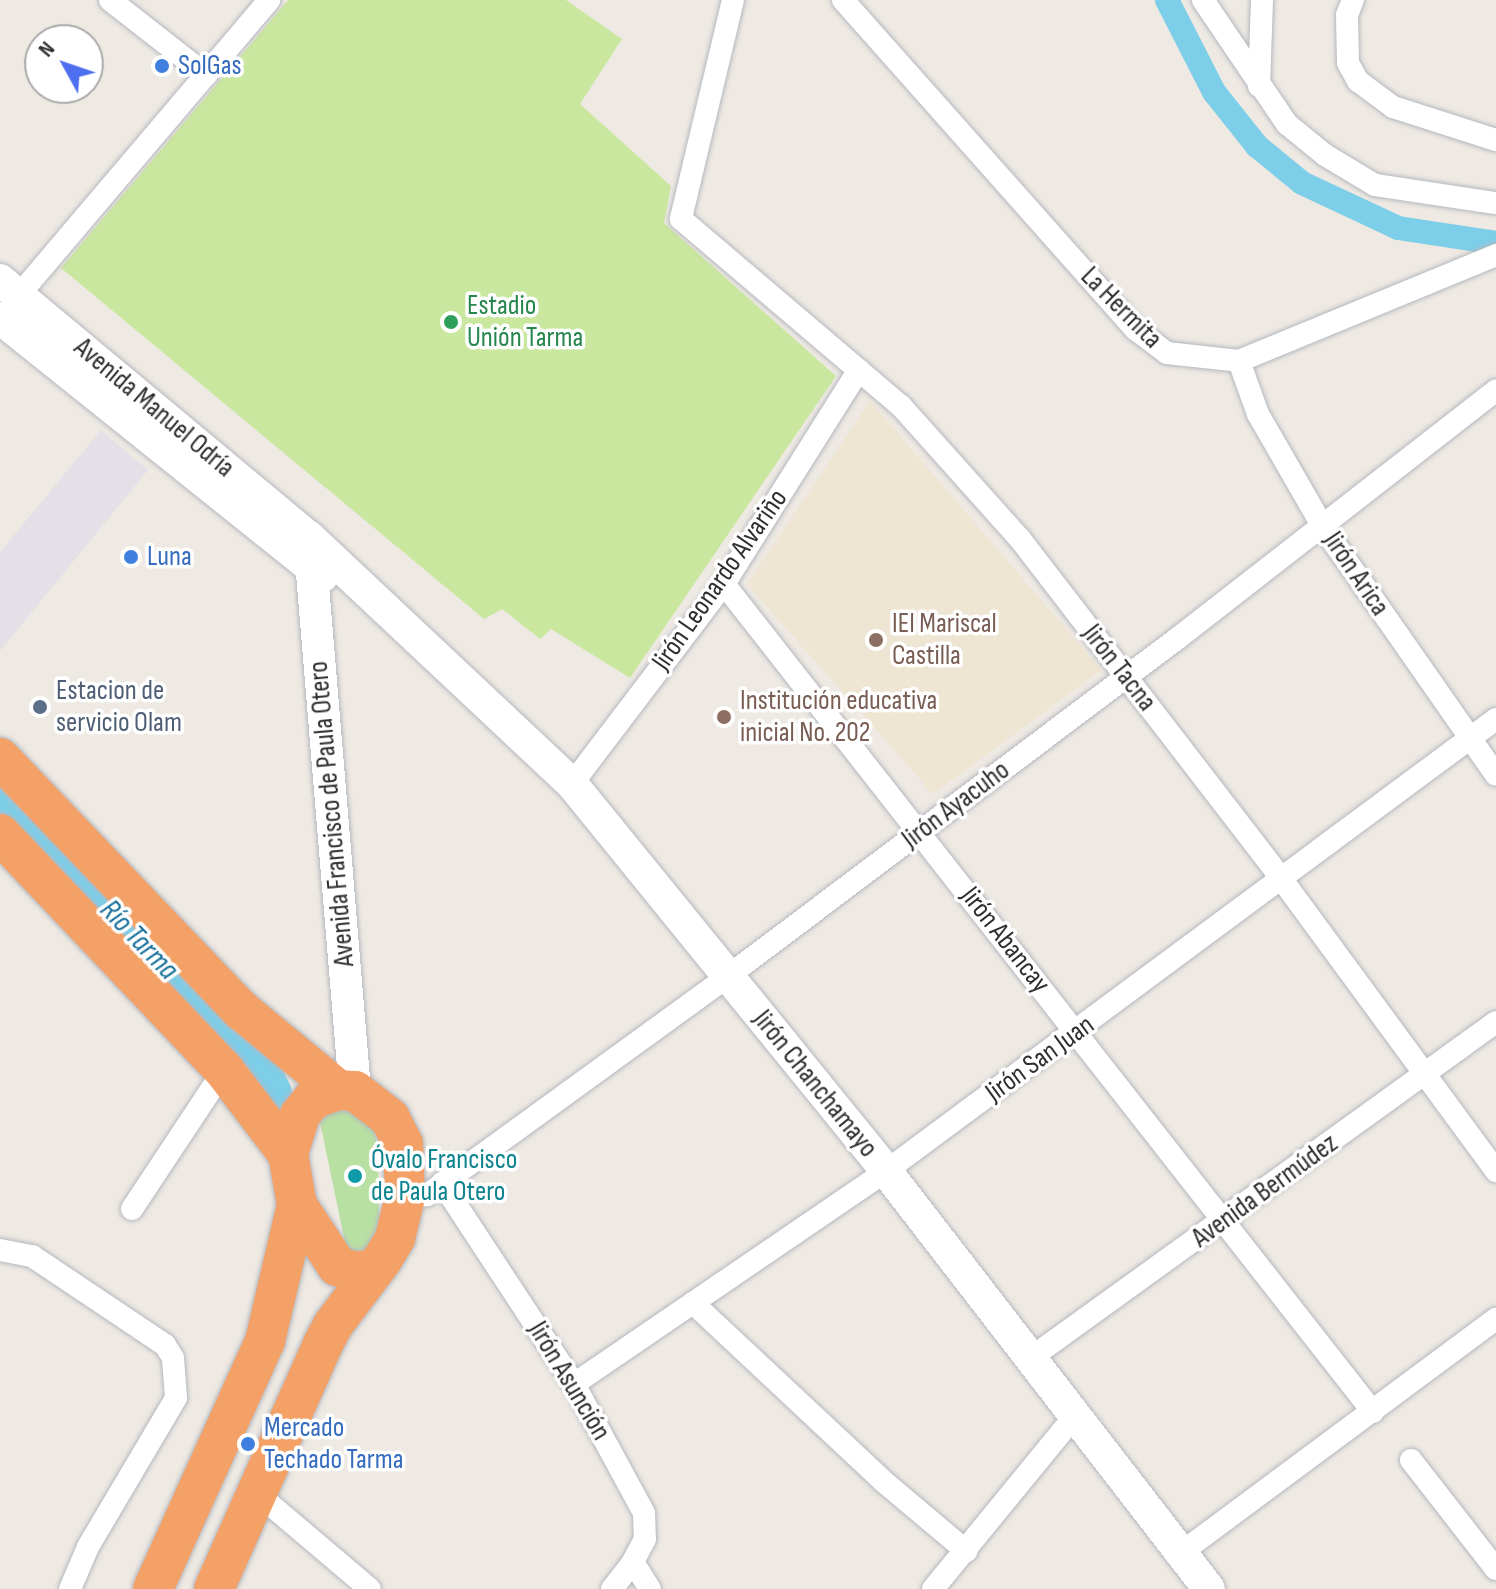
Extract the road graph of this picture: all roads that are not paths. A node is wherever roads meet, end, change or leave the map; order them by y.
1 (110, 0) edge
2 (269, 0) edge
3 (733, 0) edge
4 (843, 0) edge
5 (1203, 0) edge
6 (1262, 0) edge
7 (1353, 0) edge
8 (206, 75) junction
9 (1259, 86) junction
10 (1496, 140) edge
11 (1496, 203) edge
12 (1496, 255) edge
13 (6, 298) edge
14 (1239, 361) junction
15 (859, 370) junction
16 (101, 383) junction
17 (1496, 390) edge
18 (1323, 527) junction
19 (309, 537) junction
20 (312, 571) junction
21 (724, 584) junction
22 (386, 611) junction
23 (1126, 678) junction
24 (1496, 719) edge
25 (1469, 739) junction
26 (0, 758) edge
27 (1496, 775) edge
28 (572, 784) junction
29 (919, 832) junction
30 (0, 834) edge
31 (1280, 877) junction
32 (728, 976) junction
33 (1496, 1022) edge
34 (1078, 1032) junction
35 (224, 1070) junction
36 (1425, 1073) junction
37 (347, 1091) junction
38 (288, 1154) junction
39 (886, 1171) junction
40 (1496, 1171) edge
41 (442, 1183) junction
42 (405, 1197) junction
43 (297, 1205) junction
44 (132, 1209) dead end
45 (1226, 1222) junction
46 (0, 1250) edge
47 (374, 1269) junction
48 (693, 1303) junction
49 (1496, 1319) edge
50 (1032, 1357) junction
51 (574, 1384) junction
52 (1373, 1412) junction
53 (1074, 1417) junction
54 (1411, 1460) dead end
55 (259, 1495) junction
56 (966, 1551) junction
57 (1182, 1552) junction
58 (633, 1562) junction
59 (1496, 1569) edge
60 (70, 1589) edge
61 (153, 1589) edge
62 (214, 1589) edge
63 (370, 1589) edge
64 (612, 1589) edge
65 (650, 1589) edge
66 (933, 1589) edge
67 (1209, 1589) edge

1 - 8 street
2 - 8 street
3 - 15 street, Jirón Tacna
4 - 14 street, La Hermita
5 - 9 street
6 - 9 street
7 - 10 street
8 - 13 street
9 - 11 street
12 - 14 street, La Hermita
13 - 16 main road, Avenida Manuel Odría
14 - 18 street, Jirón Arica
15 - 21 street, Jirón Leonardo Alvariño
15 - 23 street, Jirón Tacna
16 - 19 main road, Avenida Manuel Odría
16 - 20 main road, Avenida Manuel Odría
17 - 18 street, Jirón Ayacuho
18 - 23 street, Jirón Ayacuho
18 - 25 street, Jirón Arica
19 - 20 main road, Avenida Francisco de Paula Otero
19 - 22 main road, Jirón Chanchamayo
20 - 22 main road, Jirón Chanchamayo
20 - 37 main road, Avenida Francisco de Paula Otero
21 - 28 street, Jirón Leonardo Alvariño
21 - 29 street, Jirón Abancay
22 - 28 main road, Jirón Chanchamayo
23 - 29 street, Jirón Ayacuho
23 - 31 street, Jirón Tacna
24 - 25 street, Jirón San Juan
25 - 27 street, Jirón Arica
25 - 31 street, Jirón San Juan
26 - 37 highway
28 - 32 main road, Jirón Chanchamayo
29 - 32 street, Jirón Ayacuho
29 - 34 street, Jirón Abancay
30 - 35 highway
31 - 34 street, Jirón San Juan
31 - 36 street, Jirón Tacna
32 - 39 main road, Jirón Chanchamayo
32 - 41 street, Jirón Ayacuho
33 - 36 street, Avenida Bermúdez
34 - 39 street, Jirón San Juan
34 - 45 street, Jirón Abancay
35 - 38 highway
35 - 44 street
36 - 40 street, Jirón Tacna
36 - 45 street, Avenida Bermúdez
37 - 38 highway
37 - 42 highway
38 - 43 highway
39 - 48 street, Jirón San Juan
39 - 50 main road, Jirón Chanchamayo
41 - 42 street, Jirón Ayacuho
41 - 51 street, Jirón Asunción
42 - 47 highway
43 - 47 highway
43 - 61 highway
45 - 50 street, Avenida Bermúdez
45 - 52 street, Jirón Abancay
46 - 60 street
47 - 55 highway
48 - 51 street, Jirón San Juan
48 - 56 street
49 - 52 street
50 - 53 main road, Jirón Chanchamayo
51 - 58 street, Jirón Asunción
52 - 57 street
53 - 56 street
53 - 57 main road, Jirón Chanchamayo
54 - 59 street
55 - 62 highway
55 - 63 street
56 - 66 street
57 - 67 main road, Jirón Chanchamayo
58 - 64 street
58 - 65 street

